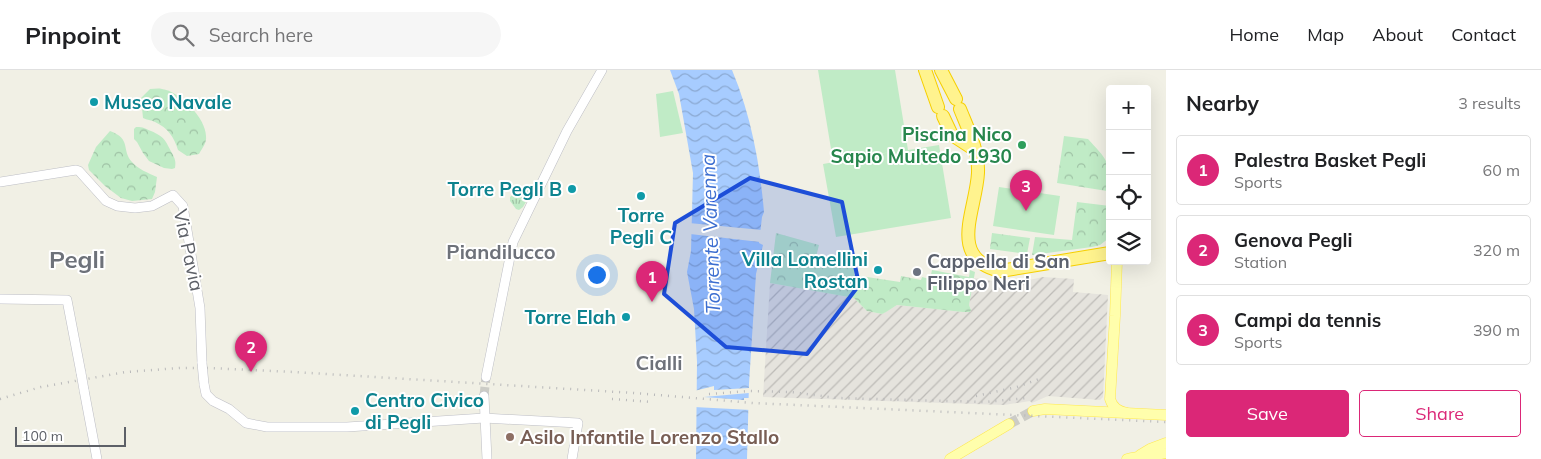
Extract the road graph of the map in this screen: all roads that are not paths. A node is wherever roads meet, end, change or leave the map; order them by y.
1 (602, 70) edge
2 (925, 70) edge
3 (943, 73) edge
4 (975, 150) junction
5 (0, 182) edge
6 (1106, 254) edge
7 (1117, 265) edge
8 (0, 299) edge
9 (486, 377) tunnel mouth
10 (484, 396) tunnel mouth
11 (1110, 399) junction
12 (1033, 411) tunnel mouth
13 (1089, 411) junction
14 (1127, 414) junction
15 (1166, 415) edge
16 (484, 418) junction
17 (1009, 424) tunnel mouth
18 (1166, 444) edge
19 (1166, 453) edge
20 (1132, 458) edge
21 (97, 459) edge
22 (487, 459) edge
23 (572, 459) edge
24 (950, 459) edge

1 - 9 street
2 - 4 highway
3 - 4 highway
4 - 6 highway
5 - 16 street, Via Pavia, bridge
7 - 11 main road
8 - 21 street, bridge
10 - 16 street
11 - 13 main road
11 - 14 main road
12 - 13 main road
13 - 14 main road
14 - 15 main road
16 - 22 street
16 - 23 street
17 - 24 main road
18 - 20 main road
19 - 20 main road

